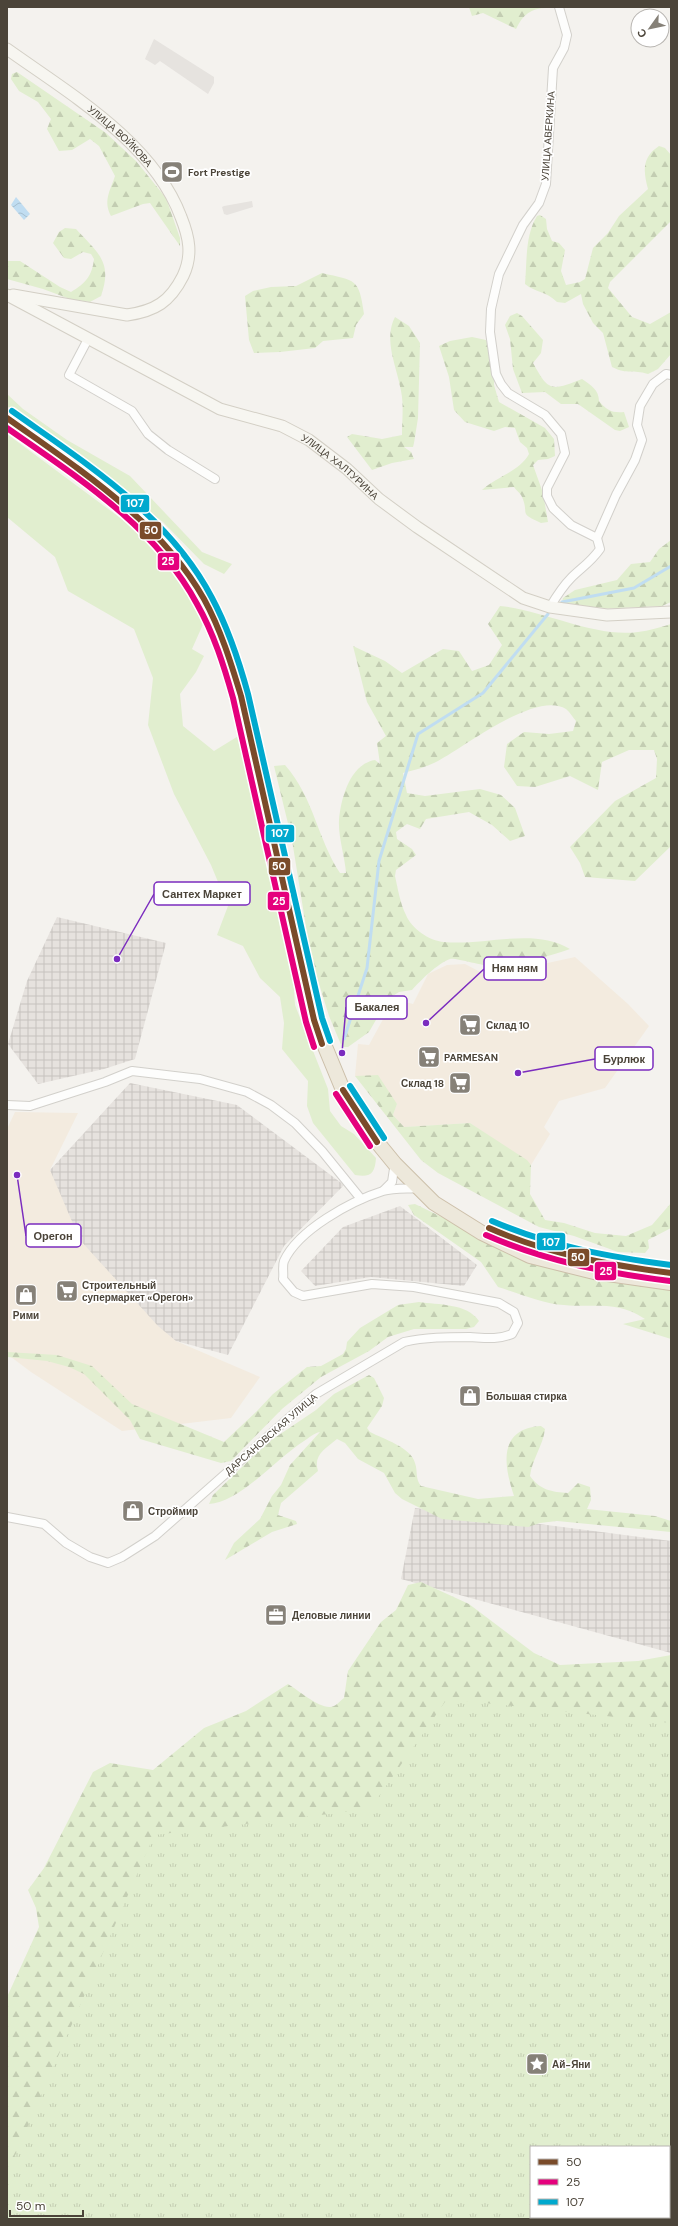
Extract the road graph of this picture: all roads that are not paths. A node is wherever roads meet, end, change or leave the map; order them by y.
1 (559, 7) edge
2 (7, 49) edge
3 (7, 294) edge
4 (88, 339) junction
5 (671, 375) edge
6 (7, 413) edge
7 (7, 418) edge
8 (215, 479) dead end
9 (597, 538) junction
10 (550, 607) junction
11 (671, 612) edge
12 (324, 1041) junction
13 (7, 1105) edge
14 (393, 1157) junction
15 (420, 1188) junction
16 (384, 1190) junction
17 (437, 1197) junction
18 (361, 1199) junction
19 (671, 1273) edge
20 (671, 1283) edge
21 (7, 1517) edge

1 - 9 street, УЛИЦА АВЕРКИНА
2 - 3 street, УЛИЦА ВОЙКОВА
3 - 4 street, УЛИЦА ХАЛТУРИНА
4 - 8 street
4 - 10 street, УЛИЦА ХАЛТУРИНА
5 - 9 street
6 - 12 highway
7 - 12 highway
9 - 10 street
10 - 11 street, УЛИЦА ХАЛТУРИНА
12 - 14 highway
12 - 14 highway
13 - 18 street
14 - 15 highway
14 - 16 street
14 - 17 highway
15 - 16 street, ДАРСАНОВСКАЯ УЛИЦА
15 - 17 street
15 - 20 highway
16 - 18 street, ДАРСАНОВСКАЯ УЛИЦА
17 - 19 highway
18 - 21 street, ДАРСАНОВСКАЯ УЛИЦА

